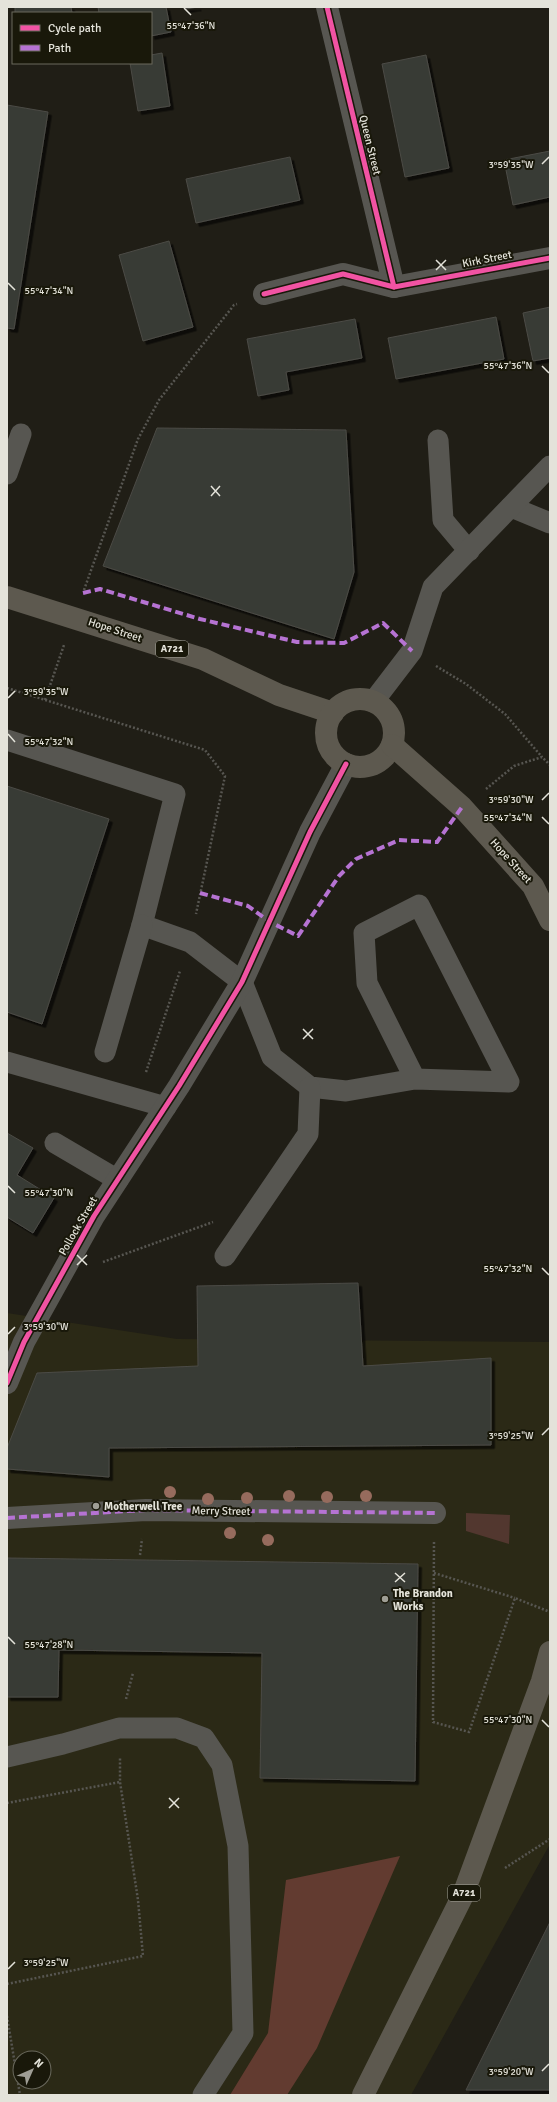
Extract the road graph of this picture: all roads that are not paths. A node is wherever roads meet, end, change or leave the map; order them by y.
1 (327, 7) edge
2 (550, 258) edge
3 (394, 287) junction
4 (264, 294) road end
5 (21, 434) dead end
6 (438, 440) dead end
7 (550, 466) edge
8 (7, 474) edge
9 (511, 507) junction
10 (550, 523) edge
11 (469, 551) junction
12 (7, 597) edge
13 (373, 702) junction
14 (333, 713) junction
15 (7, 740) edge
16 (392, 745) junction
17 (346, 764) junction
18 (550, 920) edge
19 (142, 926) junction
20 (242, 982) junction
21 (105, 1052) dead end
22 (7, 1062) edge
23 (414, 1079) junction
24 (310, 1087) junction
25 (166, 1107) junction
26 (55, 1143) dead end
27 (118, 1180) junction
28 (225, 1256) dead end
29 (7, 1382) edge
30 (435, 1513) road end
31 (7, 1518) edge
32 (550, 1652) edge
33 (7, 1757) edge
34 (203, 2095) edge
35 (362, 2095) edge

1 - 3 street, Queen Street
2 - 3 street, Kirk Street
3 - 4 street, Kirk Street
5 - 8 lane
6 - 11 lane
7 - 9 lane
9 - 10 lane
9 - 11 lane
11 - 13 lane
12 - 14 main road, Hope Street / A721
13 - 14 main road
13 - 16 main road
14 - 17 main road
15 - 19 lane
16 - 17 main road
16 - 18 main road, Hope Street
17 - 20 street, Pollock Street
19 - 20 lane
19 - 21 lane
20 - 24 lane
20 - 25 street, Pollock Street
22 - 25 lane
23 - 23 lane
23 - 24 lane
24 - 28 lane
25 - 27 street, Pollock Street
26 - 27 lane
27 - 29 street, Pollock Street
30 - 31 street, Merry Street
32 - 35 main road, A721
33 - 34 lane

